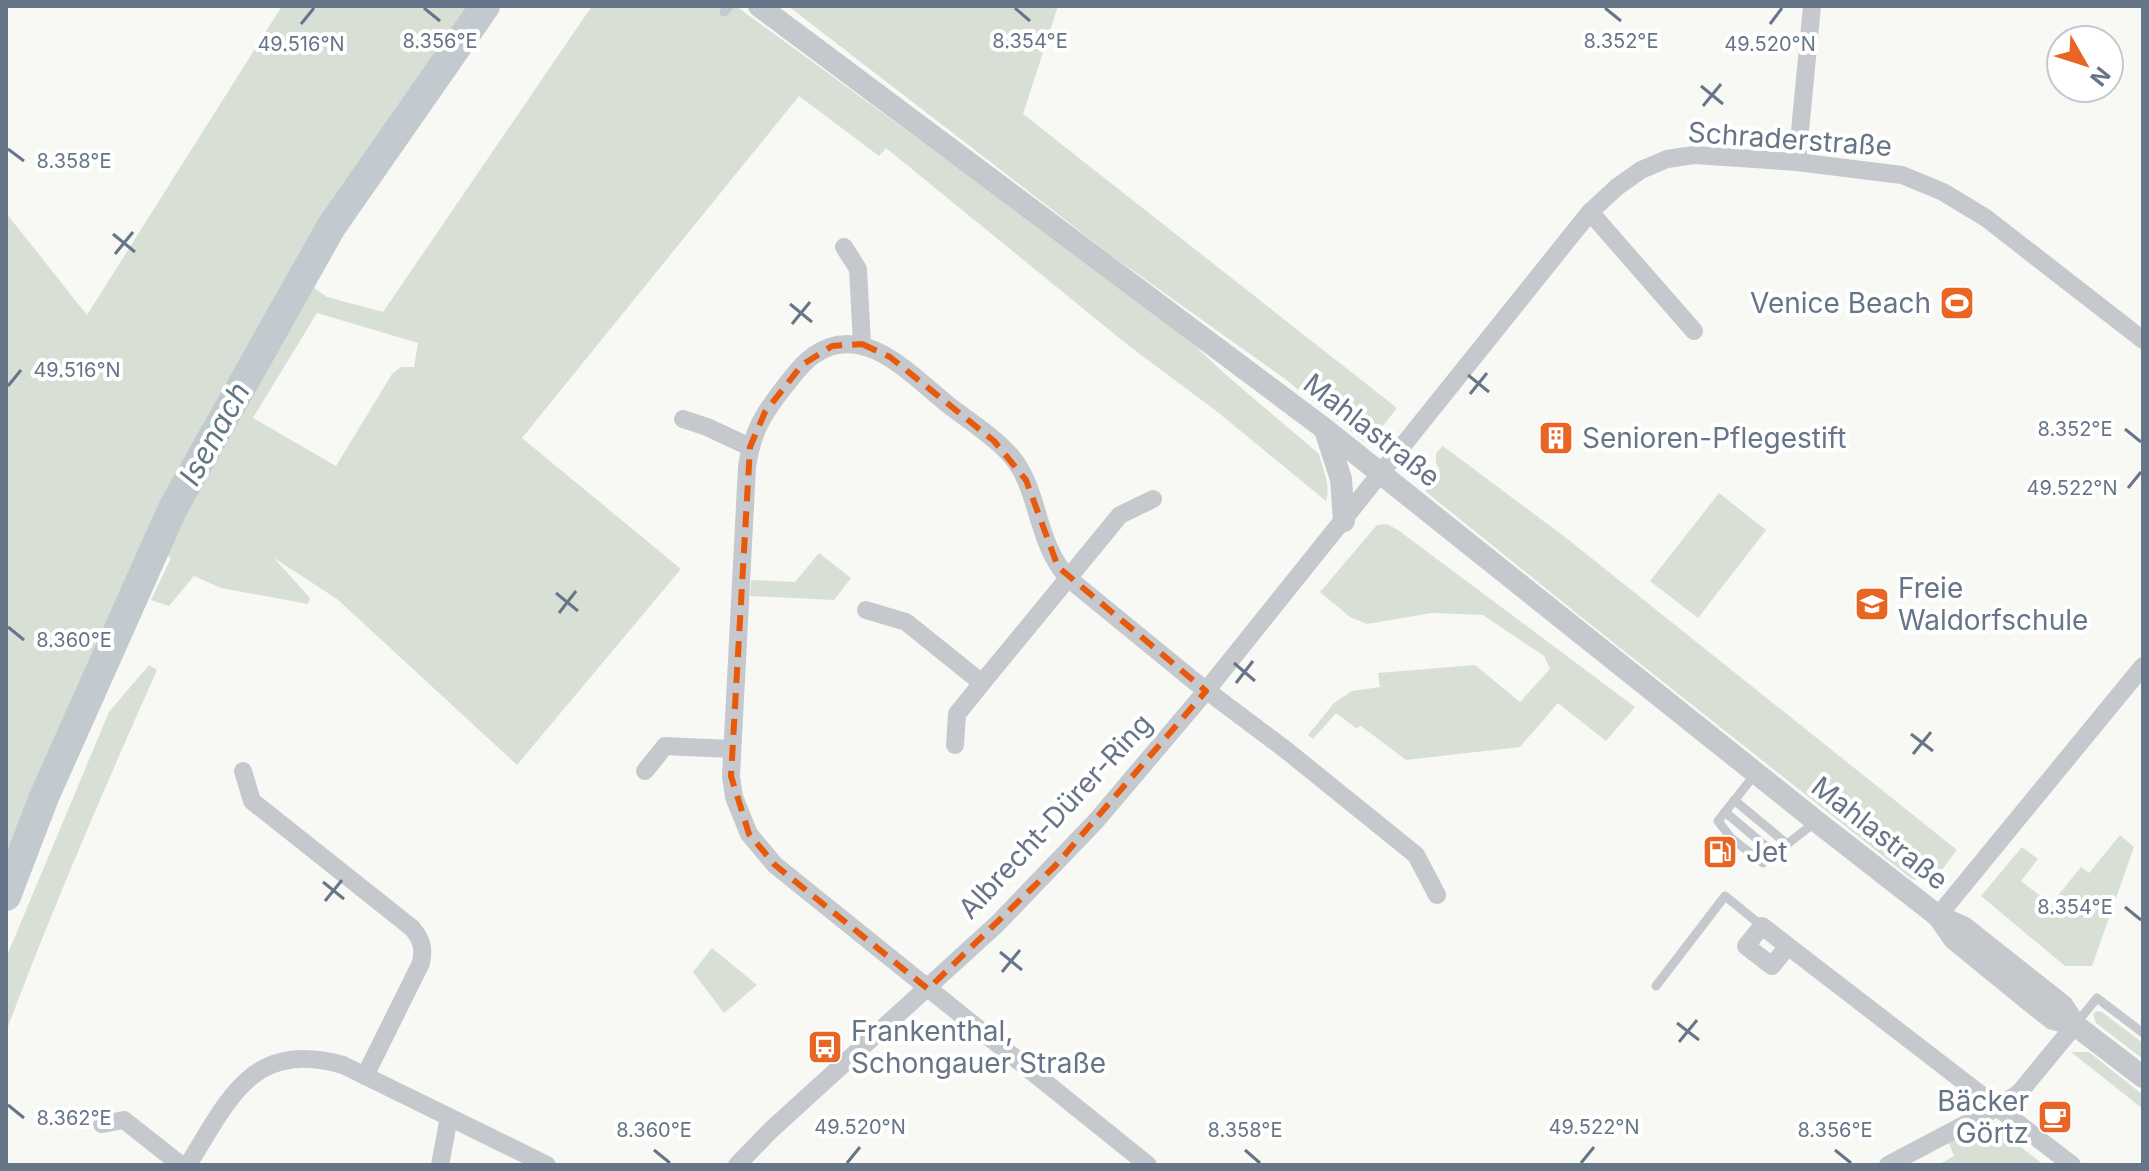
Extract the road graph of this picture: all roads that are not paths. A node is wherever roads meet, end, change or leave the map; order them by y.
1 (759, 6) edge
2 (1812, 6) edge
3 (1797, 162) junction
4 (1590, 212) junction
5 (844, 247) dead end
6 (1694, 331) dead end
7 (2143, 340) edge
8 (862, 344) junction
9 (683, 419) dead end
10 (1325, 429) junction
11 (750, 447) junction
12 (1381, 474) junction
13 (1153, 499) dead end
14 (1344, 521) junction
15 (1068, 578) junction
16 (866, 610) dead end
17 (2143, 666) edge
18 (982, 683) junction
19 (1206, 691) junction
20 (955, 745) dead end
21 (731, 749) junction
22 (243, 771) dead end
23 (645, 771) dead end
24 (1756, 773) junction
25 (1734, 800) junction
26 (1725, 812) junction
27 (1816, 821) junction
28 (1787, 844) junction
29 (1775, 854) junction
30 (1437, 895) dead end
31 (1938, 916) junction
32 (1762, 926) junction
33 (1788, 946) junction
34 (1656, 986) dead end
35 (928, 989) junction
36 (2075, 1025) junction
37 (2143, 1033) edge
38 (365, 1076) junction
39 (2143, 1077) edge
40 (1998, 1107) junction
41 (449, 1117) junction
42 (102, 1124) dead end
43 (181, 1165) edge
44 (188, 1165) edge
45 (440, 1165) edge
46 (547, 1165) edge
47 (737, 1165) edge
48 (1148, 1165) edge
49 (1888, 1165) edge
50 (2072, 1165) edge

1 - 10 street, Mahlastraße
2 - 3 street
3 - 4 street, Schraderstraße
3 - 7 street, Schraderstraße
4 - 6 street
4 - 12 street, Schraderstraße
5 - 8 street
8 - 11 street
8 - 15 street
9 - 11 street
10 - 12 street, Mahlastraße
10 - 14 street
11 - 21 street
12 - 14 street, Albrecht-Dürer-Ring
12 - 24 street, Mahlastraße
13 - 15 street
14 - 19 street, Albrecht-Dürer-Ring
15 - 18 street
15 - 19 street
16 - 18 street
17 - 31 street
18 - 20 street
19 - 30 street
19 - 35 street, Albrecht-Dürer-Ring
21 - 23 street
21 - 35 street
22 - 38 street
24 - 25 lane
24 - 27 street, Mahlastraße
25 - 26 lane
25 - 28 lane
26 - 29 lane
26 - 29 lane
27 - 28 lane
27 - 31 street, Mahlastraße
28 - 29 lane
31 - 36 street, Mahlastraße
32 - 33 street
32 - 33 street
32 - 34 lane
33 - 40 street
35 - 47 street, Albrecht-Dürer-Ring
35 - 48 street
36 - 37 lane
36 - 39 street, Mahlastraße
36 - 40 street
38 - 41 street
38 - 44 street
40 - 49 street
40 - 50 street
41 - 45 street
41 - 46 street
42 - 43 street

